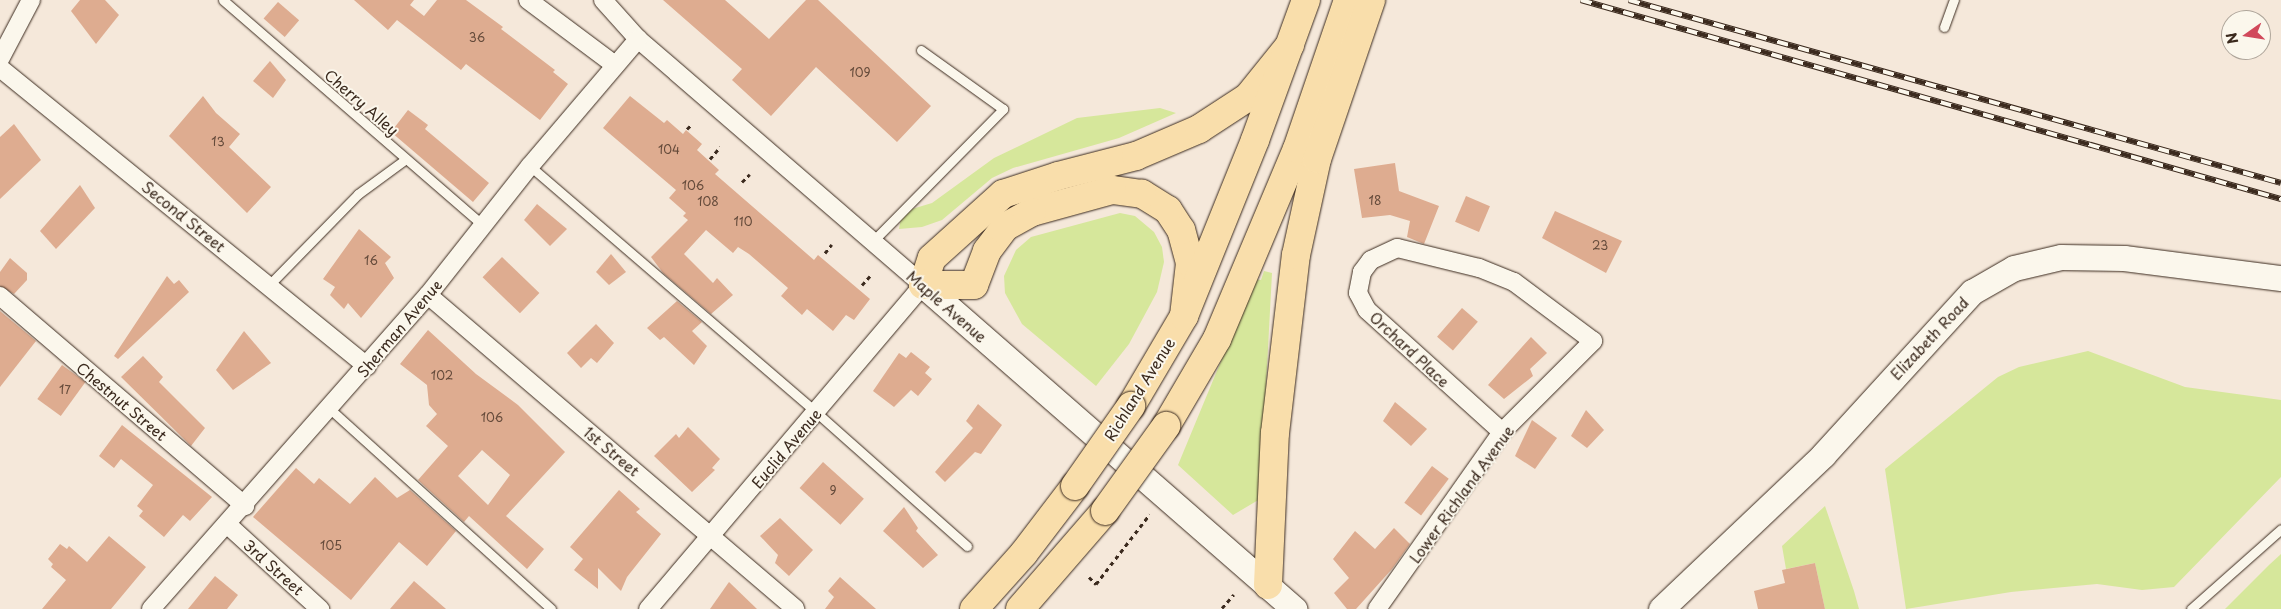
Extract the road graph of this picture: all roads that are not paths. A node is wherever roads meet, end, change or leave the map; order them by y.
1 (31, 0) edge
2 (222, 0) edge
3 (528, 0) edge
4 (603, 0) edge
5 (1306, 0) edge
6 (1348, 0) edge
7 (1371, 0) edge
8 (1954, 0) edge
9 (1944, 27) dead end
10 (638, 39) junction
11 (1290, 45) junction
12 (921, 50) dead end
13 (0, 59) edge
14 (615, 65) junction
15 (0, 68) edge
16 (1307, 154) junction
17 (406, 158) junction
18 (530, 166) junction
19 (483, 225) junction
20 (872, 242) junction
21 (2281, 278) edge
22 (270, 284) junction
23 (923, 285) junction
24 (428, 294) junction
25 (0, 296) edge
26 (1184, 316) junction
27 (1593, 340) joint
28 (367, 366) junction
29 (330, 409) junction
30 (816, 412) junction
31 (1502, 432) junction
32 (245, 506) junction
33 (228, 525) junction
34 (2281, 529) edge
35 (712, 536) junction
36 (967, 546) dead end
37 (1268, 585) junction
38 (151, 609) edge
39 (320, 609) edge
40 (551, 609) edge
41 (648, 609) edge
42 (795, 609) edge
43 (974, 609) edge
44 (1020, 609) edge
45 (1295, 609) edge
46 (1376, 609) edge
47 (1660, 609) edge
48 (2191, 609) edge

1 - 13 street
2 - 17 lane, Cherry Alley
3 - 14 street
4 - 10 street, Maple Avenue
5 - 11 main road, Richland Avenue
6 - 16 main road
7 - 16 main road
8 - 9 lane
10 - 14 street, Sherman Avenue
10 - 20 street, Maple Avenue
11 - 23 main road
11 - 26 main road, Richland Avenue
12 - 20 lane
14 - 18 street, Sherman Avenue
15 - 22 street, Second Street
16 - 37 main road
16 - 44 main road, bridge
17 - 19 lane, Cherry Alley
17 - 22 lane
18 - 19 street, Sherman Avenue
18 - 30 lane
19 - 24 street, Sherman Avenue
20 - 23 street, Maple Avenue
21 - 47 main road, Elizabeth Road
22 - 28 street, Second Street
23 - 26 main road
23 - 30 street, Euclid Avenue
23 - 37 main road, Maple Avenue
24 - 28 street, Sherman Avenue
24 - 35 street, 1st Street
25 - 32 street, Chestnut Street
26 - 43 main road, Richland Avenue, bridge
27 - 31 street, Lower Richland Avenue
27 - 31 street, Orchard Place
28 - 29 street, Sherman Avenue
29 - 32 street, Sherman Avenue
29 - 40 lane
30 - 35 street, Euclid Avenue
30 - 36 lane
31 - 46 street, Lower Richland Avenue
32 - 33 street, Sherman Avenue
33 - 38 street, Sherman Avenue
33 - 39 street, 3rd Street
34 - 48 lane
35 - 41 street, Euclid Avenue
35 - 42 street, 1st Street
37 - 45 main road, Maple Avenue

